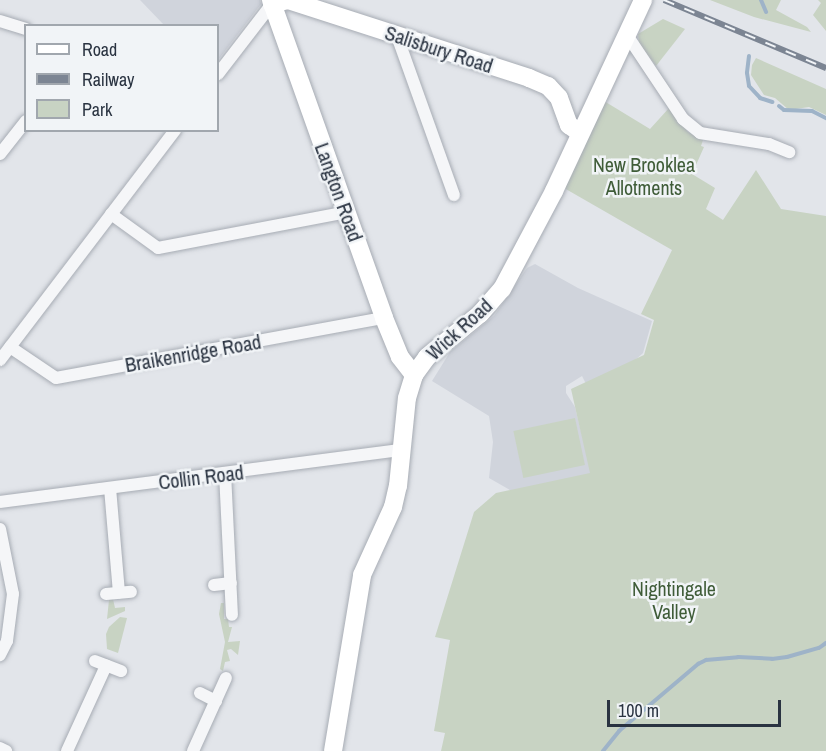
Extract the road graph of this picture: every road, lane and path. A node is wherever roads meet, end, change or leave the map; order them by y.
1 (272, 2) edge
2 (641, 5) edge
3 (0, 21) edge
4 (24, 28) edge
5 (627, 35) junction
6 (397, 36) junction
7 (219, 73) edge
8 (24, 124) edge
9 (173, 132) edge
10 (580, 133) junction
11 (789, 152) dead end
12 (0, 154) edge
13 (454, 195) dead end
14 (347, 212) junction
15 (111, 214) junction
16 (384, 318) junction
17 (10, 347) junction
18 (0, 360) edge
19 (414, 375) junction
20 (402, 450) junction
21 (225, 473) junction
22 (110, 488) junction
23 (0, 502) edge
24 (0, 529) edge
25 (231, 584) junction
26 (214, 585) dead end
27 (105, 594) dead end
28 (232, 615) dead end
29 (0, 655) edge
30 (121, 671) dead end
31 (226, 678) dead end
32 (200, 693) dead end
33 (216, 701) junction
34 (0, 748) edge
35 (6, 751) edge
36 (67, 751) edge
37 (193, 751) edge
38 (333, 751) edge

1 - 6 street, Salisbury Road
1 - 7 street
1 - 14 street, Langton Road
2 - 5 street, Wick Road
3 - 4 street
5 - 10 street, Wick Road
5 - 11 street
6 - 10 street, Salisbury Road
6 - 13 street
8 - 12 street
9 - 15 street
10 - 19 street, Wick Road
14 - 15 street
14 - 16 street, Langton Road
15 - 17 street
16 - 17 street, Braikenridge Road
16 - 19 street, Langton Road
17 - 18 street
19 - 20 street, Wick Road
20 - 21 street, Collin Road
20 - 38 street, Wick Road
21 - 22 street, Collin Road
21 - 25 street
22 - 23 street, Collin Road
22 - 27 street
24 - 29 street
25 - 26 street
25 - 28 street
30 - 36 street
31 - 33 street
32 - 33 street
33 - 37 street
34 - 35 street

